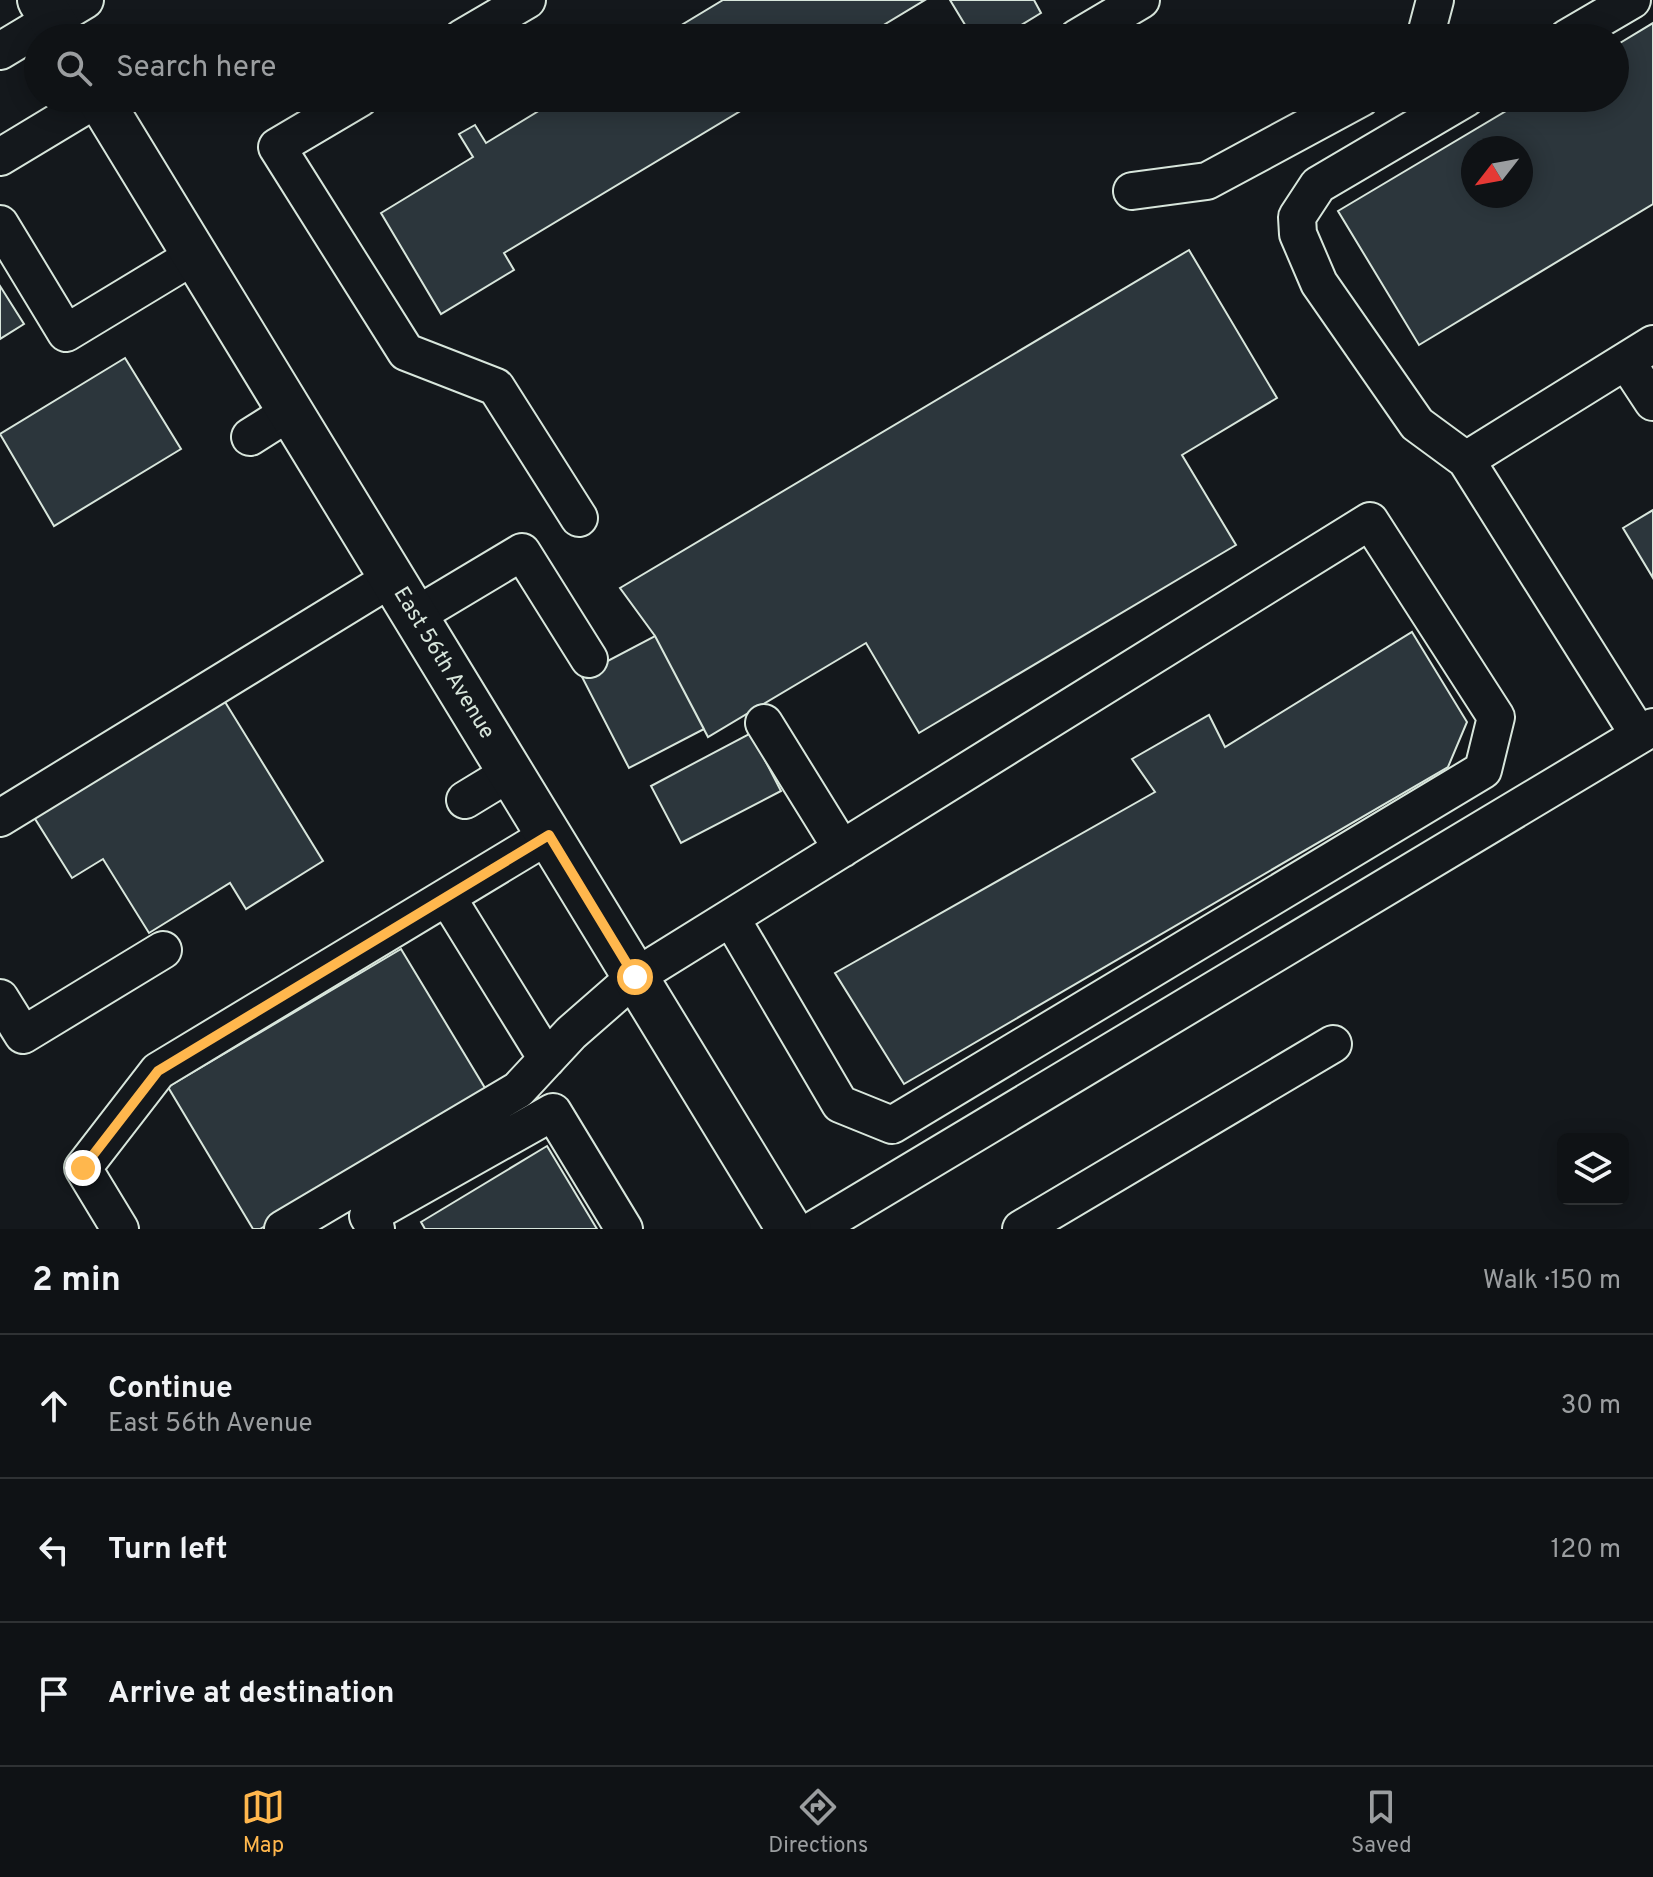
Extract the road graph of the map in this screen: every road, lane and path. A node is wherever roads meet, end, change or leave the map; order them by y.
1 (527, 0) edge
2 (1141, 0) edge
3 (1435, 0) edge
4 (1632, 0) edge
5 (486, 24) edge
6 (1101, 24) edge
7 (1429, 24) edge
8 (1591, 24) edge
9 (24, 36) edge
10 (0, 51) edge
11 (76, 112) edge
12 (108, 112) edge
13 (336, 112) edge
14 (1335, 112) edge
15 (1442, 112) edge
16 (0, 157) edge
17 (1132, 191) dead end
18 (0, 224) edge
19 (195, 255) junction
20 (1639, 352) edge
21 (1653, 402) edge
22 (291, 411) junction
23 (250, 437) dead end
24 (1466, 460) junction
25 (579, 518) dead end
26 (392, 578) junction
27 (415, 616) junction
28 (589, 659) dead end
29 (764, 723) dead end
30 (1646, 731) edge
31 (511, 772) junction
32 (465, 800) dead end
33 (0, 818) edge
34 (549, 835) junction
35 (842, 849) junction
36 (447, 897) junction
37 (731, 918) junction
38 (163, 950) dead end
39 (635, 977) junction
40 (0, 998) edge
41 (1333, 1044) dead end
42 (547, 1059) junction
43 (1058, 1220) edge
44 (120, 1229) edge
45 (283, 1229) edge
46 (376, 1229) edge
47 (624, 1229) edge
48 (789, 1229) edge
49 (815, 1229) edge
50 (1021, 1229) edge

1 - 5 lane
2 - 6 lane
3 - 7 lane
4 - 8 lane
9 - 10 lane
11 - 16 lane
12 - 19 main road, East 56th Avenue
13 - 25 lane
14 - 17 lane
15 - 24 lane
18 - 19 lane
19 - 22 main road, East 56th Avenue
20 - 21 lane
20 - 24 lane
22 - 23 lane
22 - 26 main road, East 56th Avenue
24 - 30 lane
26 - 27 main road, East 56th Avenue
26 - 33 lane
27 - 28 lane
27 - 31 main road, East 56th Avenue
29 - 35 lane
30 - 49 lane
31 - 32 lane
31 - 34 main road, East 56th Avenue
34 - 36 lane
34 - 39 main road, East 56th Avenue
35 - 37 lane
35 - 37 lane
36 - 42 lane
36 - 44 lane
37 - 39 lane
38 - 40 lane
39 - 42 lane
39 - 48 main road, East 56th Avenue
41 - 43 lane
42 - 45 lane
43 - 50 lane
46 - 47 lane

